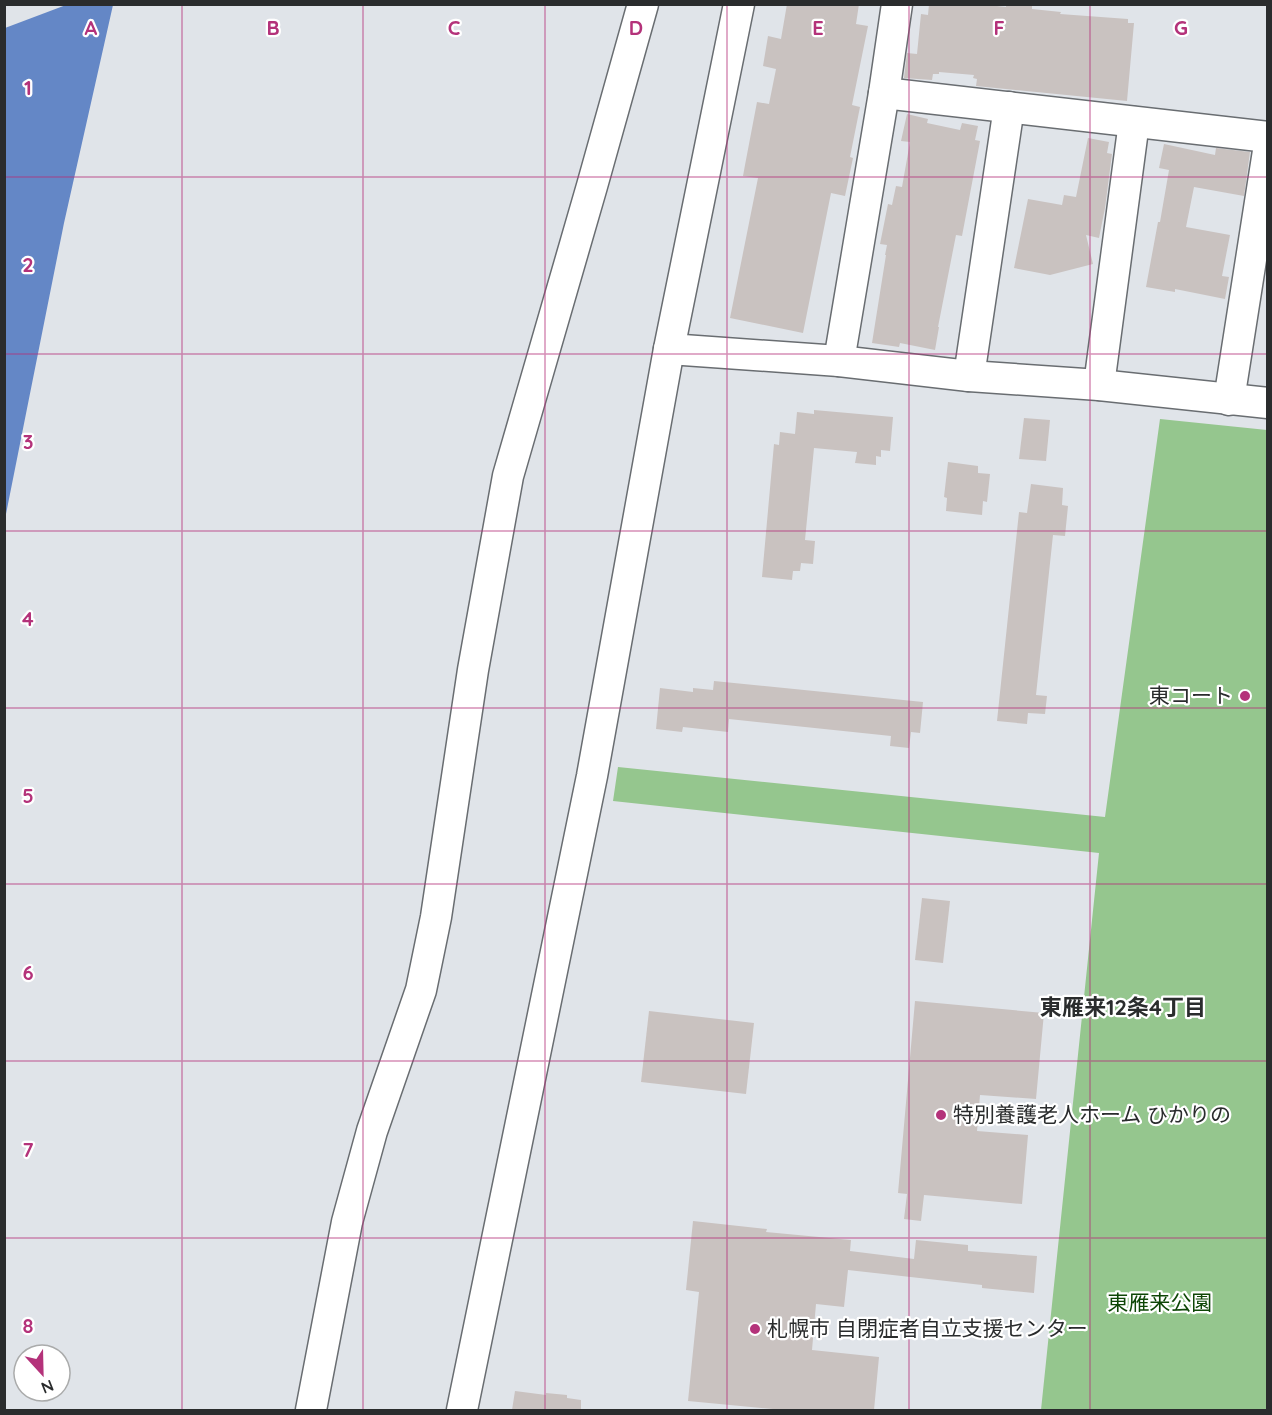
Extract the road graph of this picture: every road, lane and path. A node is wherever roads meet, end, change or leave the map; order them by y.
1 (643, 4) edge
2 (740, 4) edge
3 (897, 4) edge
4 (884, 93) junction
5 (1009, 107) junction
6 (1134, 122) junction
7 (1268, 137) edge
8 (1268, 151) edge
9 (669, 349) junction
10 (839, 361) junction
11 (969, 376) junction
12 (1100, 385) junction
13 (1229, 400) junction
14 (1268, 403) edge
15 (310, 1410) edge
16 (462, 1410) edge

1 - 15 street
2 - 9 street
3 - 4 street
4 - 5 street
4 - 10 street
5 - 6 street
5 - 11 street
6 - 7 street
6 - 12 street
8 - 13 street
9 - 10 street
9 - 16 street
10 - 11 street
11 - 12 street
12 - 13 street
13 - 14 street

